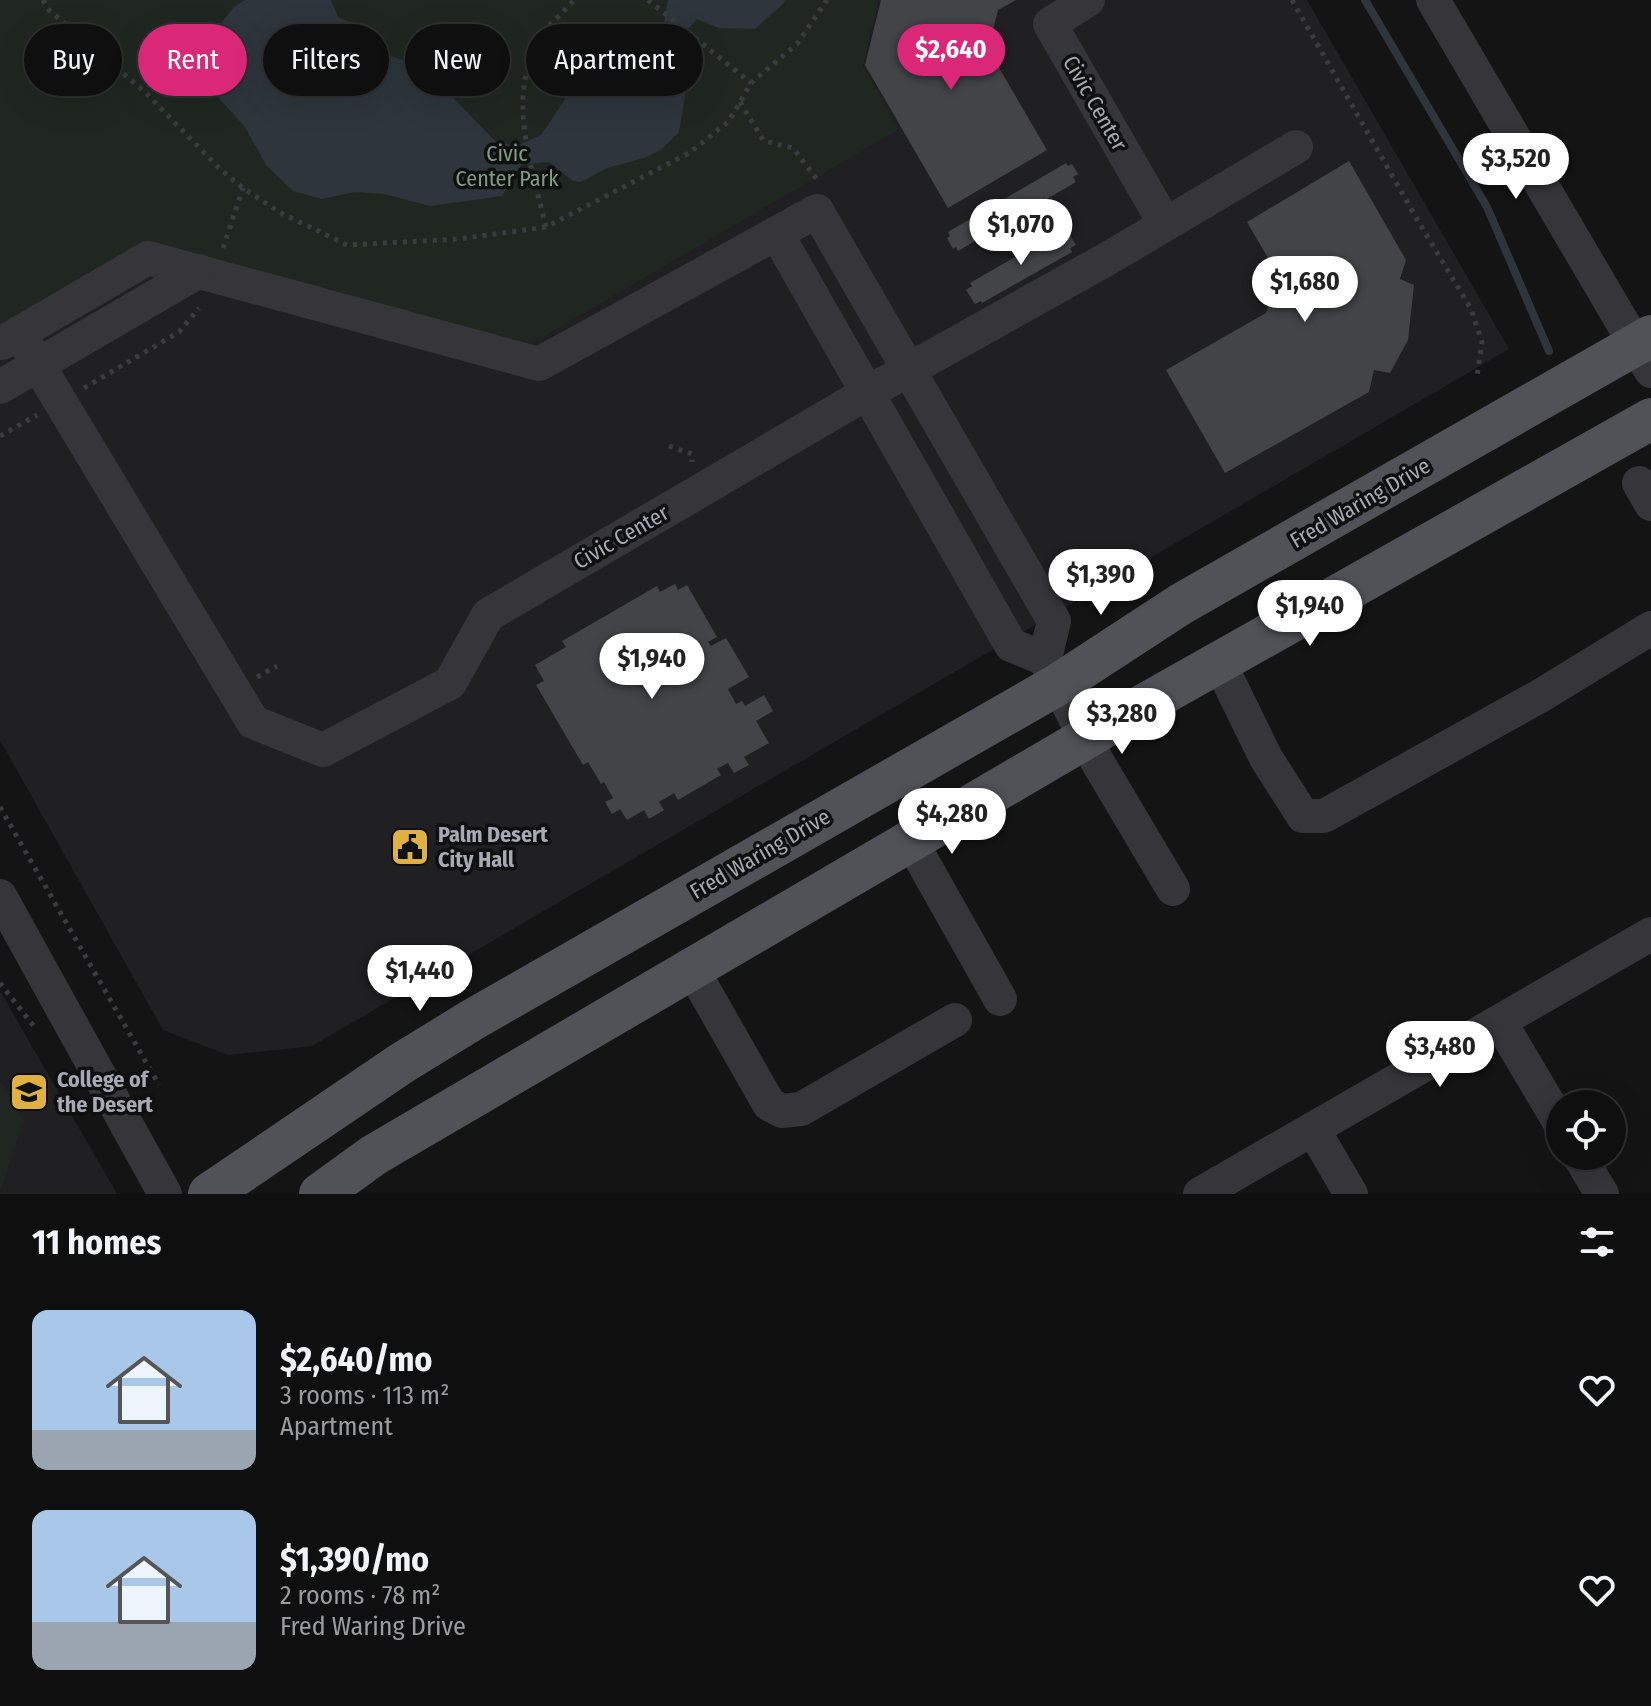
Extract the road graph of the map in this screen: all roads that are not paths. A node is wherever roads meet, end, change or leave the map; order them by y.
1 (1088, 0) edge
2 (1433, 0) edge
3 (1296, 147) dead end
4 (1165, 224) junction
5 (777, 234) junction
6 (199, 271) junction
7 (10, 338) edge
8 (1646, 351) edge
9 (39, 364) junction
10 (910, 368) junction
11 (0, 387) edge
12 (867, 393) junction
13 (1651, 419) edge
14 (1651, 628) edge
15 (1219, 662) junction
16 (1051, 672) junction
17 (1087, 739) junction
18 (911, 841) junction
19 (1173, 889) dead end
20 (0, 896) edge
21 (1651, 934) edge
22 (692, 969) junction
23 (1000, 999) dead end
24 (955, 1020) dead end
25 (1500, 1022) junction
26 (1546, 1099) edge
27 (1313, 1129) junction
28 (1587, 1170) edge
29 (1202, 1193) edge
30 (165, 1194) edge
31 (209, 1194) edge
32 (320, 1194) edge
33 (1351, 1194) edge
34 (1602, 1194) edge

1 - 4 street, Civic Center
2 - 8 street
3 - 4 street
4 - 10 street, Civic Center
5 - 6 street
5 - 10 street
5 - 12 street
6 - 7 street
6 - 9 street
7 - 9 street, Civic Center
8 - 16 main road, Fred Waring Drive
9 - 11 street
9 - 12 street, Civic Center
10 - 12 street, Civic Center
10 - 16 street
12 - 16 street
13 - 15 main road
14 - 15 street
15 - 17 main road
16 - 17 street
16 - 31 main road, Fred Waring Drive
17 - 18 main road
17 - 19 street
18 - 22 main road
18 - 23 street
20 - 30 street
21 - 25 street
22 - 24 street
22 - 32 main road
25 - 26 street
25 - 27 street
27 - 29 street
27 - 33 street
28 - 34 street

